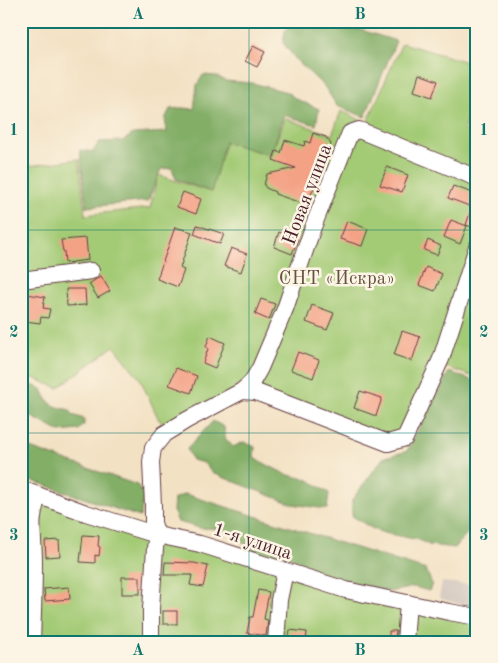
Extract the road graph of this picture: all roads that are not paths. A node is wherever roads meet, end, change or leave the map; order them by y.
1 (477, 178) edge
2 (477, 247) edge
3 (91, 271) dead end
4 (21, 280) edge
5 (242, 391) junction
6 (21, 489) edge
7 (39, 496) junction
8 (157, 535) junction
9 (285, 571) junction
10 (408, 603) junction
11 (477, 617) edge
12 (32, 642) edge
13 (151, 642) edge
14 (276, 642) edge
15 (405, 642) edge

1 - 5 street, Новая улица
2 - 5 street
3 - 4 street
5 - 8 street, Новая улица
6 - 7 street, 1-я улица
7 - 8 street, 1-я улица
7 - 12 street
8 - 9 street, 1-я улица
8 - 13 street, Новая улица
9 - 10 street, 1-я улица
9 - 14 street
10 - 11 street, 1-я улица
10 - 15 street

